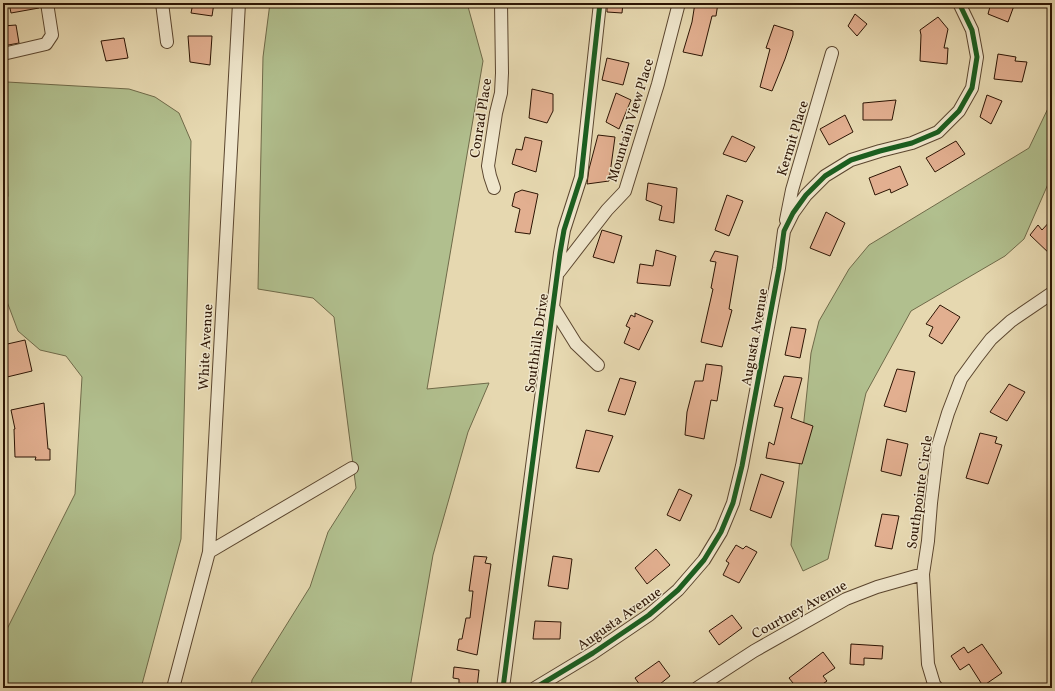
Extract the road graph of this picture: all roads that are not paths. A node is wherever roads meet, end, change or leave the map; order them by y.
1 (47, 3) edge
2 (162, 3) edge
3 (238, 3) edge
4 (501, 3) edge
5 (600, 3) edge
6 (680, 3) edge
7 (959, 3) edge
8 (167, 42) dead end
9 (832, 53) dead end
10 (3, 54) edge
11 (494, 188) dead end
12 (784, 231) junction
13 (558, 273) junction
14 (1052, 294) edge
15 (553, 307) junction
16 (598, 365) dead end
17 (352, 468) dead end
18 (209, 552) junction
19 (923, 574) junction
20 (173, 688) edge
21 (502, 688) edge
22 (535, 688) edge
23 (697, 688) edge
24 (937, 688) edge

1 - 10 street
2 - 8 street
3 - 18 street, White Avenue
4 - 11 street, Conrad Place
5 - 13 street, Southhills Drive
6 - 13 street, Mountain View Place
7 - 12 street, Augusta Avenue
9 - 12 street, Kermit Place
12 - 22 street, Augusta Avenue
13 - 15 street, Southhills Drive
14 - 19 street, Southpointe Circle
15 - 16 street
15 - 21 street, Southhills Drive
17 - 18 street
18 - 20 street, White Avenue
19 - 23 street, Courtney Avenue
19 - 24 street, Southpointe Circle

